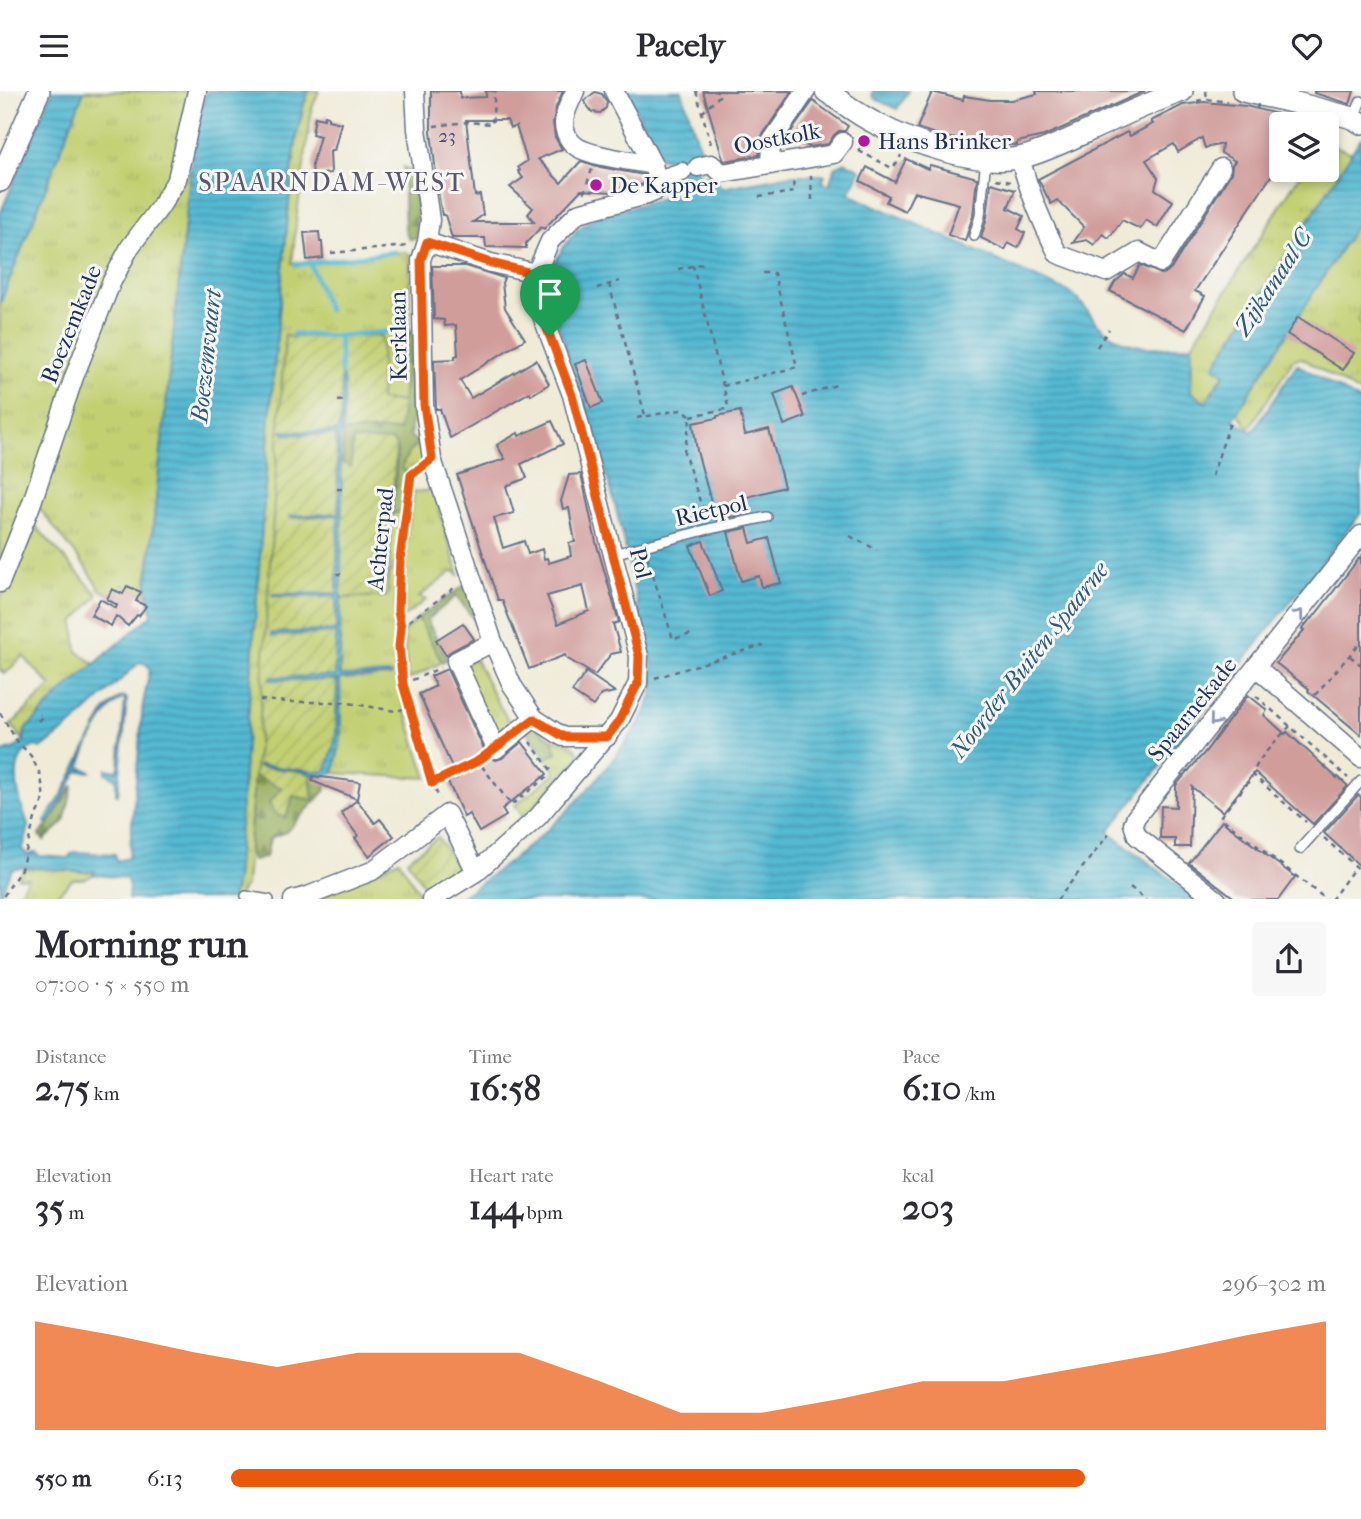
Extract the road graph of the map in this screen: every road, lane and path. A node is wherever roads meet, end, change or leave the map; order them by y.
1 (39, 91) edge
2 (197, 91) edge
3 (415, 91) edge
4 (495, 91) edge
5 (575, 91) edge
6 (614, 91) edge
7 (696, 91) edge
8 (724, 91) edge
9 (807, 91) edge
10 (826, 91) edge
11 (1206, 91) edge
12 (1188, 96) edge
13 (1207, 99) junction
14 (1246, 100) edge
15 (702, 113) junction
16 (1358, 114) edge
17 (416, 129) junction
18 (843, 142) dead end
19 (859, 151) dead end
20 (598, 154) junction
21 (901, 154) dead end
22 (1020, 158) junction
23 (986, 159) junction
24 (770, 165) junction
25 (697, 168) junction
26 (1222, 168) dead end
27 (655, 173) junction
28 (792, 175) dead end
29 (811, 175) dead end
30 (0, 181) edge
31 (759, 197) dead end
32 (812, 200) dead end
33 (578, 213) junction
34 (974, 236) dead end
35 (426, 245) junction
36 (331, 253) dead end
37 (706, 263) dead end
38 (693, 265) junction
39 (678, 269) dead end
40 (762, 273) dead end
41 (536, 274) junction
42 (620, 281) dead end
43 (609, 284) junction
44 (597, 288) dead end
45 (1109, 329) dead end
46 (1097, 347) dead end
47 (839, 384) dead end
48 (723, 386) junction
49 (802, 396) dead end
50 (344, 400) dead end
51 (338, 401) dead end
52 (645, 415) junction
53 (691, 416) junction
54 (637, 418) dead end
55 (1232, 420) dead end
56 (432, 459) junction
57 (1212, 476) dead end
58 (337, 489) dead end
59 (343, 489) dead end
60 (767, 517) dead end
61 (709, 529) junction
62 (1361, 535) edge
63 (850, 536) dead end
64 (645, 546) junction
65 (877, 550) dead end
66 (619, 553) junction
67 (470, 576) junction
68 (0, 583) edge
69 (401, 627) junction
70 (695, 633) dead end
71 (492, 642) junction
72 (1361, 642) edge
73 (762, 645) dead end
74 (1350, 656) junction
75 (456, 661) junction
76 (1361, 665) edge
77 (1256, 667) junction
78 (651, 679) dead end
79 (403, 684) junction
80 (1243, 685) junction
81 (260, 700) dead end
82 (410, 708) junction
83 (1303, 708) junction
84 (0, 713) edge
85 (46, 713) dead end
86 (38, 721) dead end
87 (527, 724) junction
88 (1290, 726) junction
89 (607, 737) junction
90 (496, 749) junction
91 (1361, 758) edge
92 (478, 761) junction
93 (432, 783) junction
94 (1359, 783) edge
95 (447, 814) junction
96 (1109, 834) dead end
97 (1300, 849) dead end
98 (1356, 866) dead end
99 (475, 872) junction
100 (1129, 887) dead end
101 (246, 896) dead end
102 (1, 899) edge
103 (269, 899) edge
104 (293, 899) edge
105 (431, 899) edge
106 (1057, 899) edge
107 (1143, 899) edge
108 (1217, 899) edge
109 (1329, 899) edge

1 - 30 street
2 - 68 street, Boezemkade
3 - 17 street, Kerklaan
4 - 17 path
5 - 20 street
6 - 27 street
7 - 15 path, Oostkolk
8 - 15 path
9 - 24 street
10 - 23 street
11 - 13 path
12 - 13 path
12 - 22 street
13 - 14 path
14 - 14 path, bridge
14 - 16 street
15 - 25 path, Oostkolk
17 - 35 street, Kerklaan
18 - 24 street, Oostkolk
19 - 21 path
20 - 27 street
20 - 33 path
22 - 23 street
22 - 26 street
23 - 34 lane
24 - 25 street, Oostkolk
25 - 27 street
27 - 33 street
28 - 31 path
29 - 32 path
33 - 41 street
35 - 36 path
35 - 41 street
35 - 56 street, Kerklaan
37 - 38 path
38 - 39 path
38 - 48 path
40 - 48 path
41 - 66 street, Pol
42 - 43 path
43 - 44 path
43 - 52 path
45 - 46 path
47 - 49 path
48 - 53 path
50 - 51 path
52 - 53 path
52 - 54 path
53 - 61 path
55 - 57 path
56 - 67 street, Kerklaan
56 - 69 path, Achterpad
58 - 59 path
60 - 61 lane, Rietpol
61 - 64 lane, Rietpol
77 -> 62 street, Spaarnekade
63 - 65 path
64 - 66 lane, Rietpol
64 - 70 path
66 - 89 street, Pol
67 - 69 path
67 - 71 street, Kerklaan
69 - 79 path, Achterpad
71 - 75 street
71 - 87 street, Kerklaan
72 - 74 path
73 - 78 path
74 - 76 path
74 - 83 path
75 - 79 path
75 - 90 street
77 - 80 street, Spaarnekade
77 - 83 street
79 - 82 path, Achterpad
80 - 88 path
80 -> 108 street, Spaarnekade
81 - 82 path
82 - 93 path, Achterpad
83 - 91 street
84 - 102 path
85 - 86 path
87 - 89 street, Kerklaan
87 - 90 street
87 - 92 path
88 - 94 path
88 - 109 path
89 - 99 street, Pol
90 - 92 path
92 - 93 path
93 - 95 path, Achterpad
94 - 97 lane
95 - 99 street
95 - 104 street
96 - 106 path
98 - 109 path
99 - 105 street, Pol
100 - 107 path
101 - 103 lane

